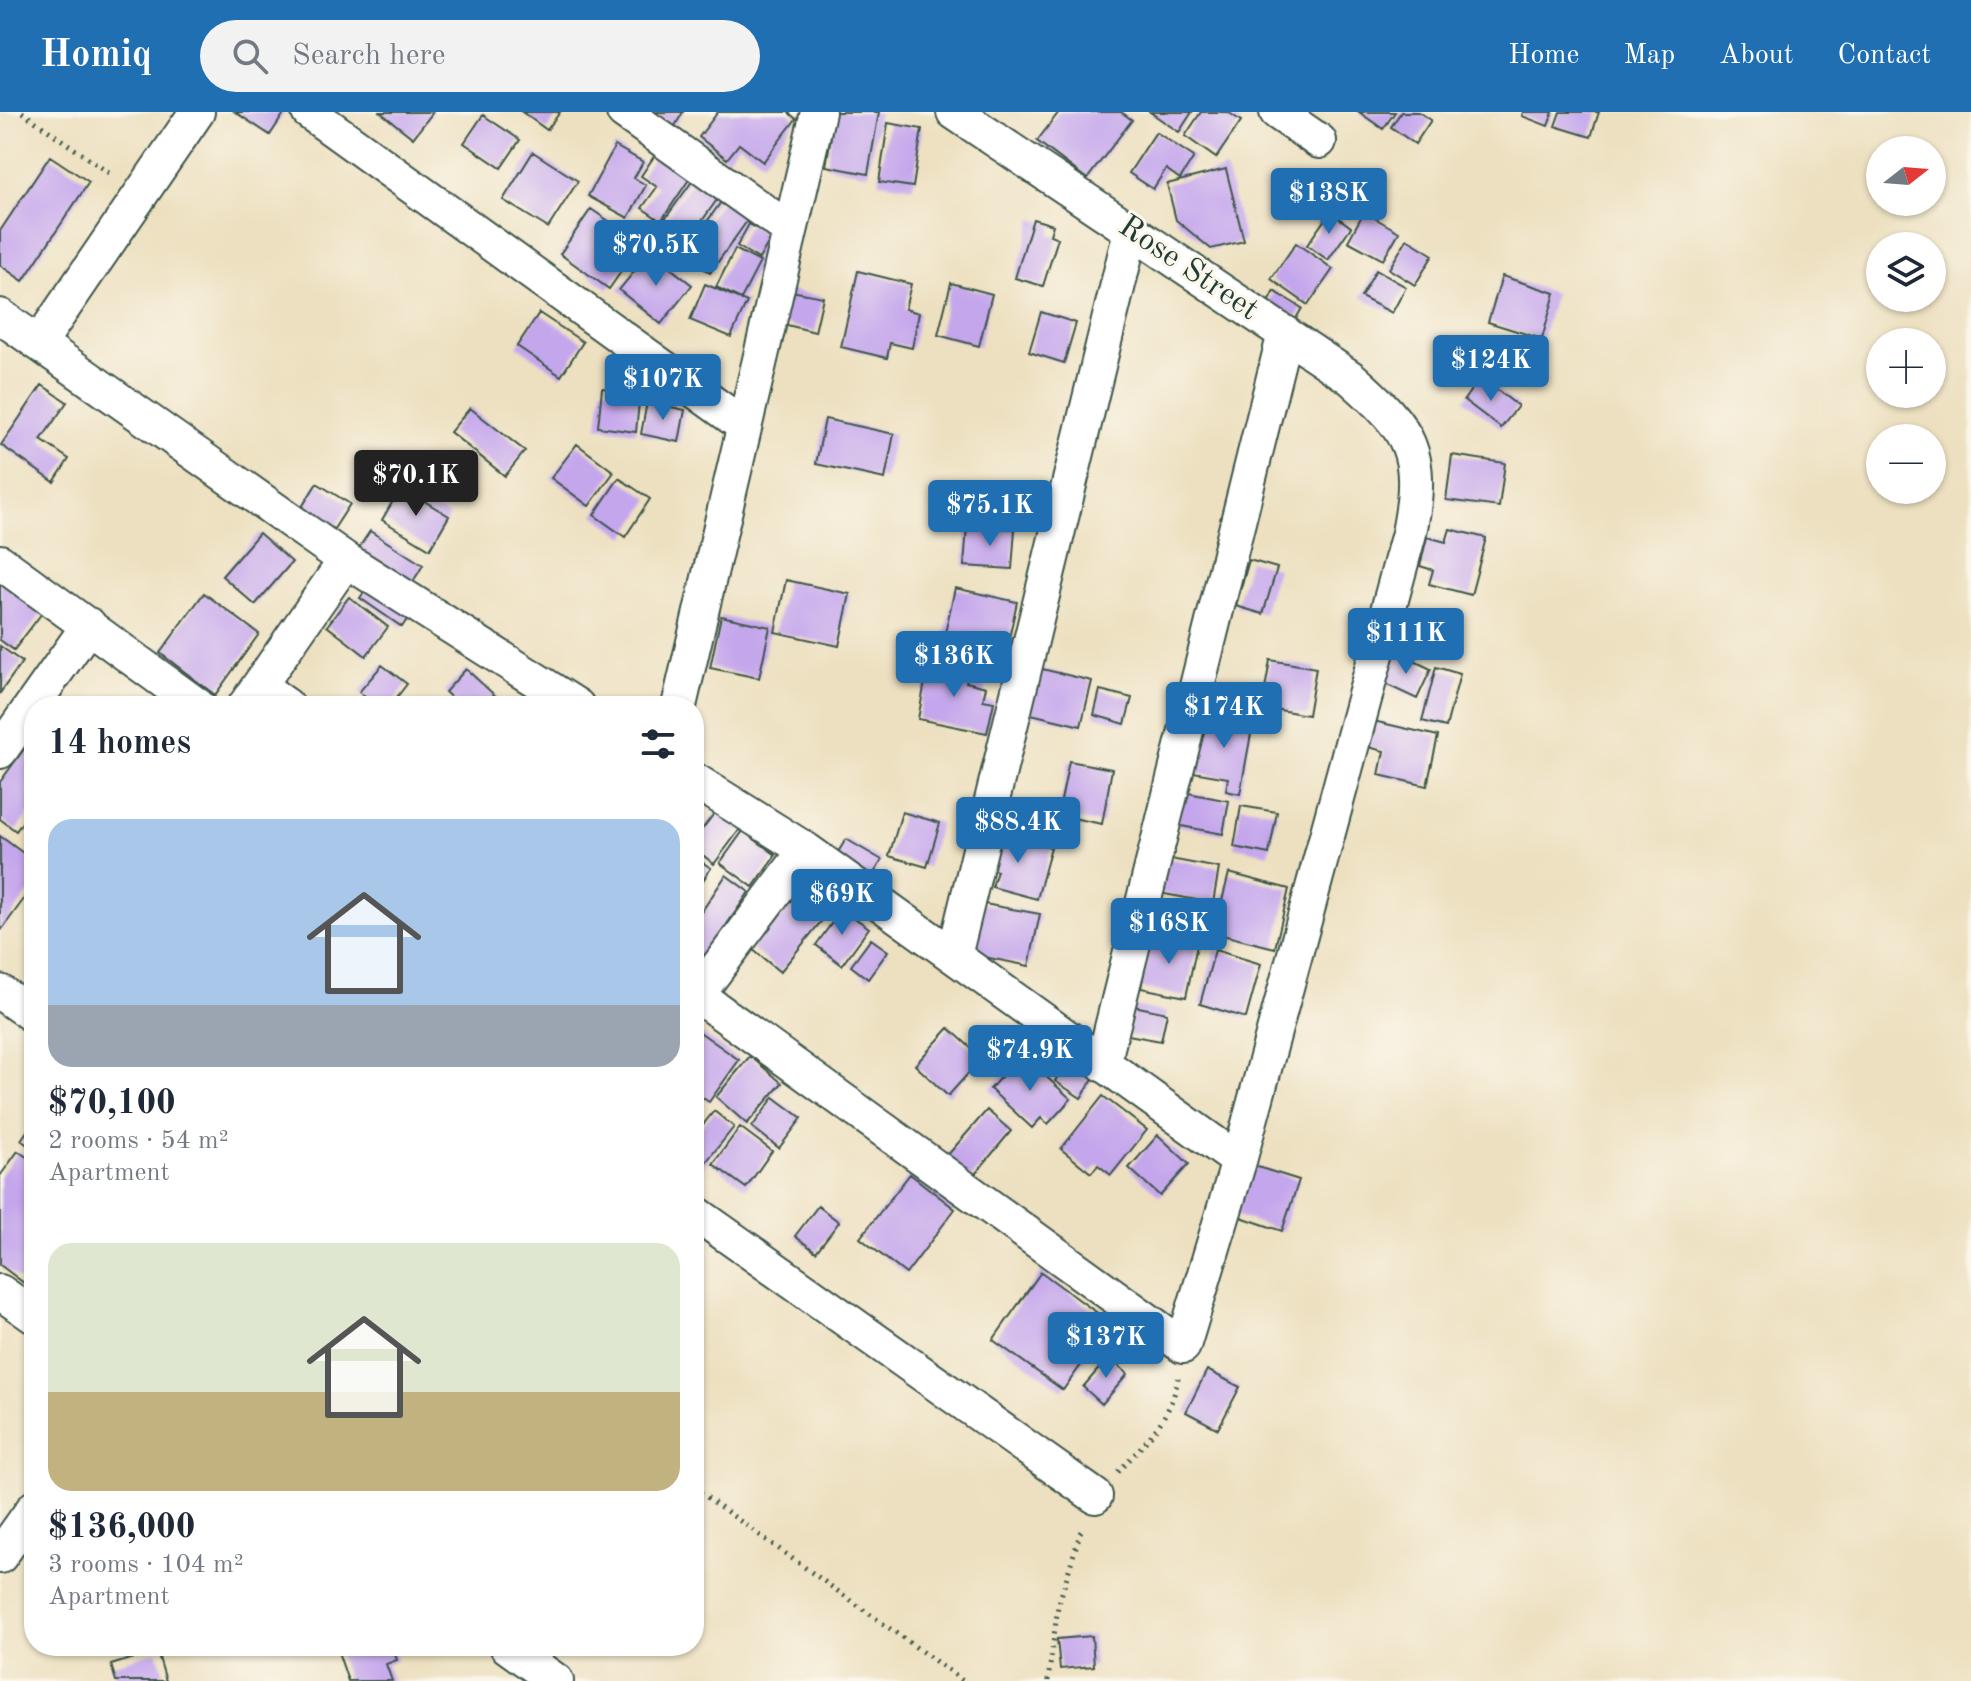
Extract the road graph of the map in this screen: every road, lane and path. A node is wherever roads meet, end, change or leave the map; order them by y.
1 (22, 112) edge
2 (197, 112) edge
3 (309, 112) edge
4 (624, 112) edge
5 (818, 112) edge
6 (954, 112) edge
7 (1277, 112) edge
8 (1319, 141) dead end
9 (140, 195) junction
10 (790, 230) junction
11 (1131, 231) junction
12 (0, 316) edge
13 (1285, 333) junction
14 (39, 343) junction
15 (743, 425) junction
16 (346, 560) junction
17 (0, 562) edge
18 (89, 625) junction
19 (39, 696) edge
20 (185, 696) edge
21 (252, 696) edge
22 (561, 696) edge
23 (681, 696) edge
24 (24, 717) edge
25 (0, 751) edge
26 (704, 786) edge
27 (806, 850) junction
28 (954, 956) junction
29 (704, 984) edge
30 (0, 992) edge
31 (704, 1002) edge
32 (24, 1009) edge
33 (1103, 1064) junction
34 (1239, 1161) junction
35 (704, 1219) edge
36 (0, 1292) edge
37 (24, 1309) edge
38 (1183, 1346) junction
39 (704, 1495) edge
40 (1095, 1496) junction
41 (24, 1522) edge
42 (0, 1556) edge
43 (521, 1656) edge
44 (556, 1681) edge
45 (963, 1681) edge
46 (1048, 1681) edge

1 - 9 path
2 - 9 street
3 - 15 street
4 - 10 street
5 - 10 street
6 - 11 street, Rose Street
7 - 8 street
9 - 14 street
10 - 15 street
11 - 13 street, Rose Street
11 - 28 street
12 - 14 street
13 - 33 street
13 - 34 street, Rose Street
14 - 16 street
15 - 23 street
16 - 21 street
16 - 22 street
17 - 18 street
18 - 19 street
18 - 20 street
24 - 25 street
26 - 27 street
27 - 28 street
27 - 29 street
28 - 33 street
30 - 32 street
31 - 38 street
33 - 34 street
34 - 38 street
35 - 40 street
36 - 37 street
38 - 40 path
39 - 45 path
40 - 46 path
41 - 42 street
43 - 44 street

